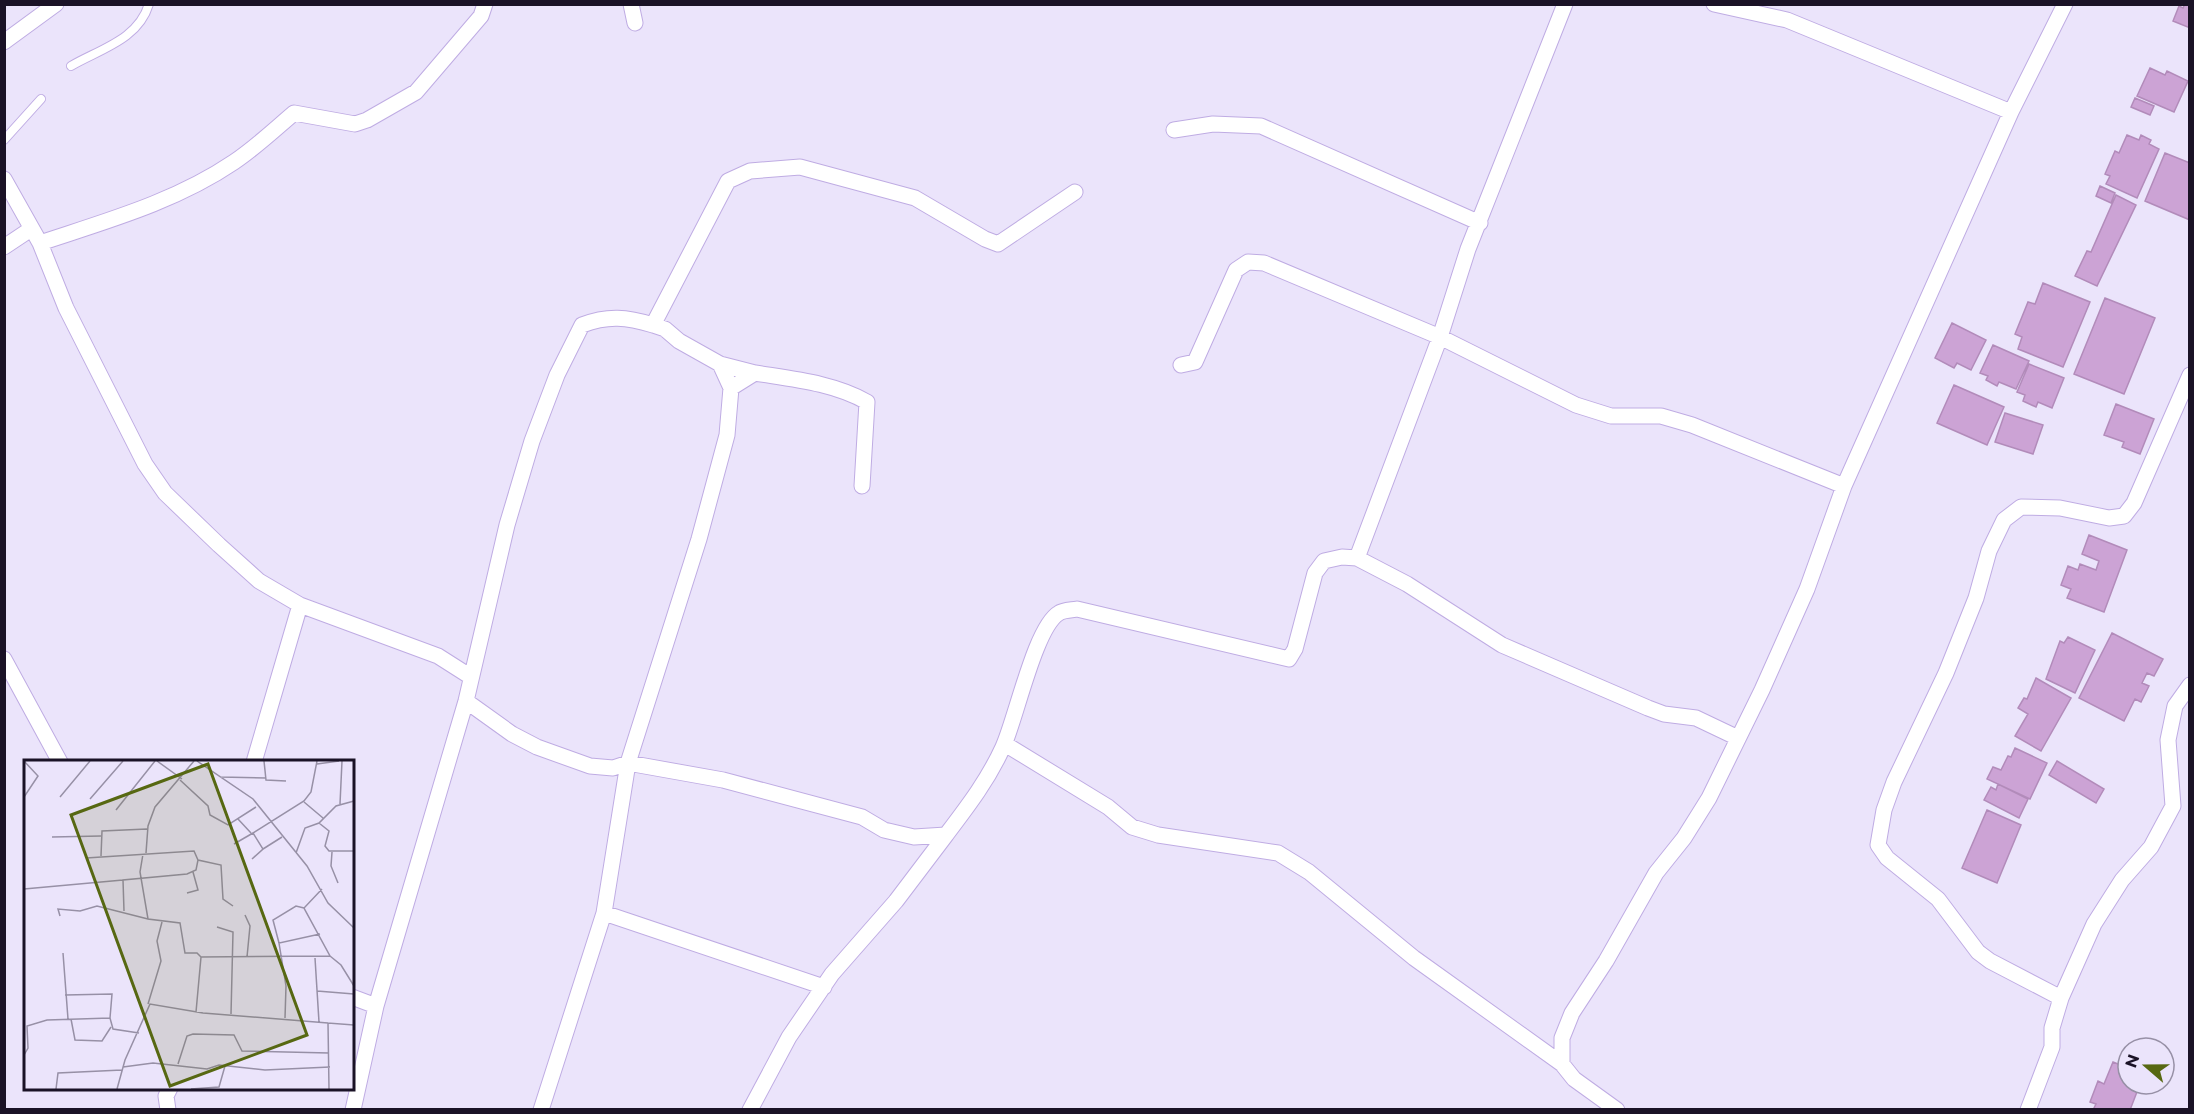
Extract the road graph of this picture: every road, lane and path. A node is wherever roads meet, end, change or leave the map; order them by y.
1 (56, 4) edge
2 (149, 4) edge
3 (485, 4) edge
4 (631, 4) edge
5 (1565, 4) edge
6 (1714, 4) edge
7 (2065, 4) edge
8 (635, 23) dead end
9 (4, 42) edge
10 (71, 66) dead end
11 (41, 99) dead end
12 (2011, 112) junction
13 (1174, 130) dead end
14 (4, 140) edge
15 (4, 179) edge
16 (1075, 192) dead end
17 (1480, 223) junction
18 (31, 229) junction
19 (40, 243) junction
20 (4, 247) edge
21 (653, 325) junction
22 (1440, 337) junction
23 (720, 364) junction
24 (1181, 365) dead end
25 (755, 373) junction
26 (2190, 375) edge
27 (731, 388) junction
28 (862, 486) dead end
29 (1844, 486) junction
30 (1357, 558) junction
31 (300, 605) junction
32 (4, 659) edge
33 (471, 677) junction
34 (2190, 685) edge
35 (466, 700) junction
36 (1738, 738) junction
37 (1005, 744) junction
38 (59, 760) edge
39 (255, 760) edge
40 (628, 763) junction
41 (946, 835) junction
42 (604, 913) junction
43 (824, 987) junction
44 (354, 998) edge
45 (2061, 998) junction
46 (376, 1006) junction
47 (1562, 1064) junction
48 (169, 1090) edge
49 (168, 1110) edge
50 (353, 1110) edge
51 (542, 1110) edge
52 (750, 1110) edge
53 (1617, 1110) edge
54 (2028, 1110) edge

1 - 9 street
2 - 10 lane
3 - 19 street
4 - 8 street
5 - 17 street
6 - 12 street
7 - 12 street
11 - 14 lane
12 - 29 street
13 - 17 street
15 - 18 street
16 - 21 street
17 - 22 street
18 - 19 street
18 - 20 street
19 - 31 street
21 - 23 street
21 - 33 street
22 - 24 street
22 - 29 street
22 - 30 street
23 - 25 street
23 - 27 street
25 - 27 street
25 - 28 street
26 - 45 street
27 - 40 street
29 - 36 street
30 - 36 street
30 - 37 street
31 - 33 street
31 - 39 street
32 - 38 street
33 - 35 street
34 - 45 street
35 - 40 street
35 - 46 street
36 - 47 street
37 - 41 street
37 - 47 street
40 - 41 street
40 - 42 street
41 - 43 street
42 - 43 street
42 - 51 street
43 - 52 street
44 - 46 street
45 - 54 street
46 - 50 street
47 - 53 street
48 - 49 street

